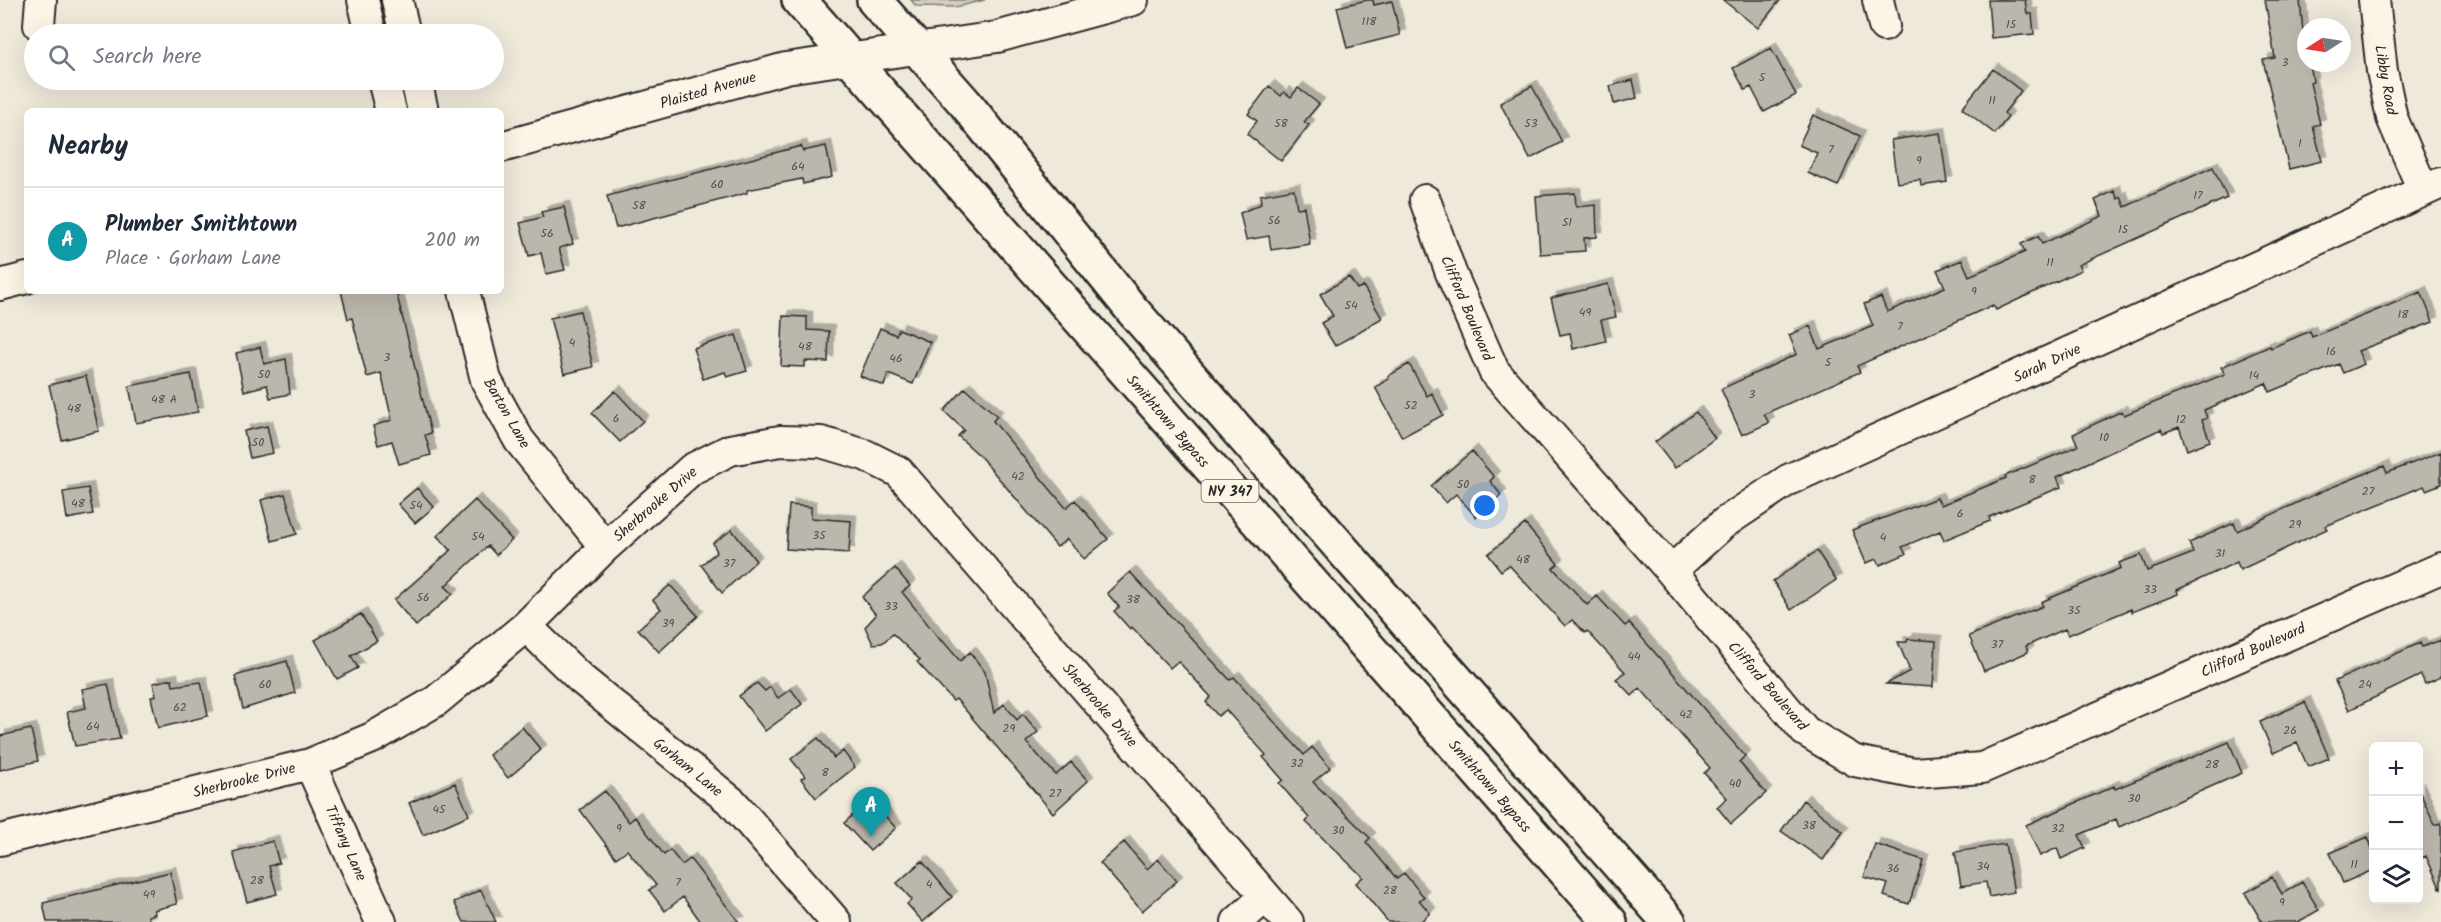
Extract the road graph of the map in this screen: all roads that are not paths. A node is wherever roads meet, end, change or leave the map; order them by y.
1 (363, 0) edge
2 (397, 0) edge
3 (799, 0) edge
4 (874, 0) edge
5 (1133, 0) edge
6 (2374, 0) edge
7 (369, 24) edge
8 (403, 24) edge
9 (920, 49) junction
10 (852, 58) junction
11 (386, 90) edge
12 (418, 90) edge
13 (390, 108) edge
14 (422, 108) edge
15 (504, 146) edge
16 (2432, 186) edge
17 (1425, 200) dead end
18 (24, 279) edge
19 (0, 285) edge
20 (465, 294) edge
21 (605, 547) junction
22 (2441, 567) edge
23 (1671, 571) junction
24 (526, 626) junction
25 (310, 764) junction
26 (0, 840) edge
27 (1265, 897) junction
28 (381, 922) edge
29 (836, 922) edge
30 (1237, 922) edge
31 (1288, 922) edge
32 (1610, 922) edge
33 (1669, 922) edge

1 - 7 street
2 - 8 street
3 - 10 highway, Smithtown Bypass / NY 347
4 - 9 highway, NY 347
5 - 9 street, Plaisted Avenue
6 - 16 street, Libby Road
9 - 10 street, Plaisted Avenue
9 - 33 highway, NY 347
10 - 15 street, Plaisted Avenue
10 - 32 highway, Smithtown Bypass / NY 347
11 - 13 street
12 - 14 street
16 - 23 street, Sarah Drive
17 - 23 street, Clifford Boulevard
18 - 19 street
20 - 21 street, Barton Lane
21 - 24 street, Sherbrooke Drive
21 - 27 street, Sherbrooke Drive
22 - 23 street, Clifford Boulevard
24 - 25 street, Sherbrooke Drive
24 - 29 street, Gorham Lane
25 - 26 street, Sherbrooke Drive
25 - 28 street, Tiffany Lane
27 - 30 street
27 - 31 street, Sherbrooke Drive

